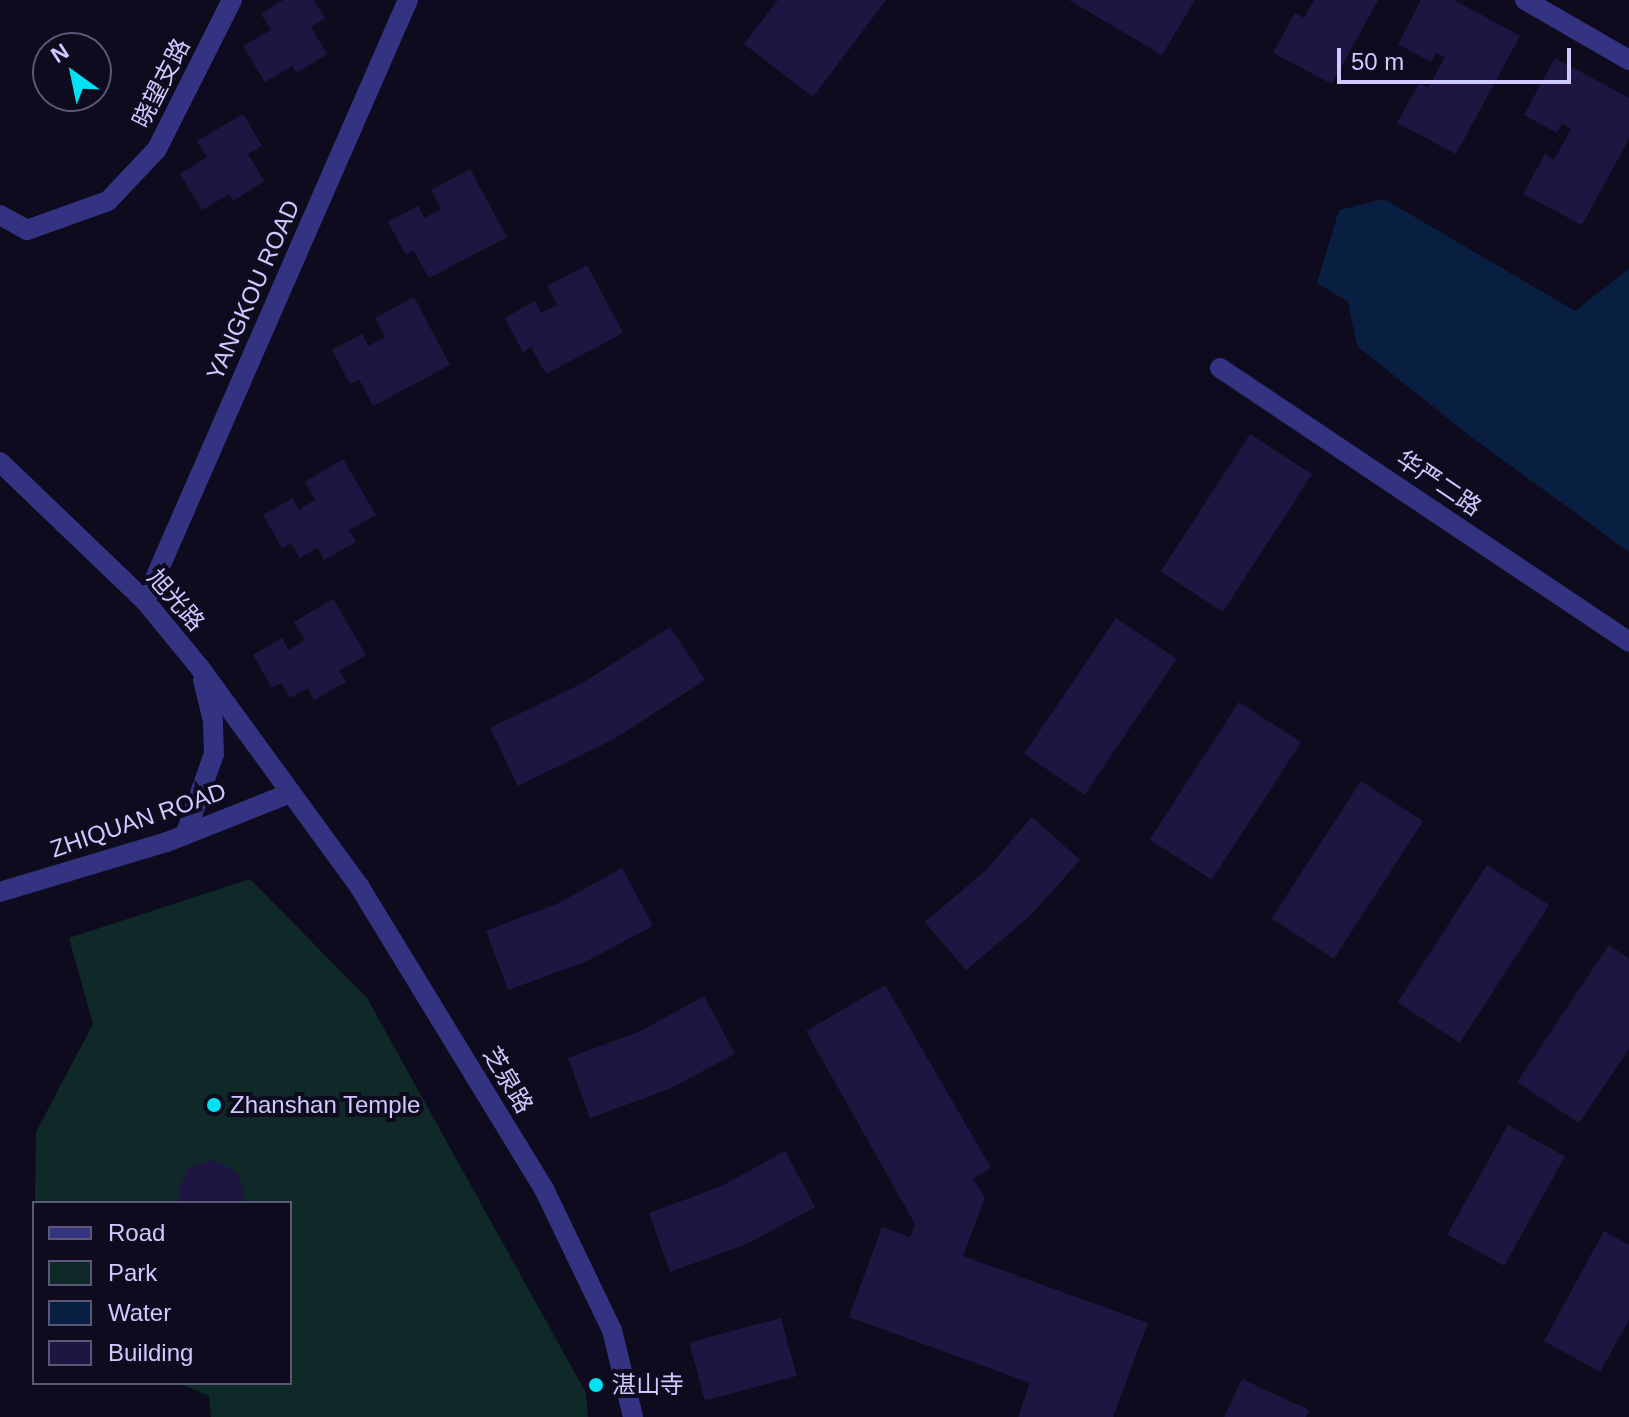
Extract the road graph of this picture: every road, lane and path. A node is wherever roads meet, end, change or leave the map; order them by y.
1 (232, 0) edge
2 (408, 0) edge
3 (1525, 0) edge
4 (1629, 60) edge
5 (0, 215) edge
6 (1220, 368) dead end
7 (0, 462) edge
8 (145, 601) junction
9 (1629, 642) edge
10 (200, 668) junction
11 (291, 793) junction
12 (185, 835) junction
13 (0, 892) edge
14 (633, 1417) edge

1 - 5 street, 晓望支路
2 - 8 street, YANGKOU ROAD
3 - 4 street
6 - 9 street, 华严二路
7 - 8 street, 旭光路
8 - 10 street, 旭光路
10 - 11 street, 旭光路
10 - 12 street
11 - 12 street, ZHIQUAN ROAD
11 - 14 street, 芝泉路
12 - 13 street, ZHIQUAN ROAD

